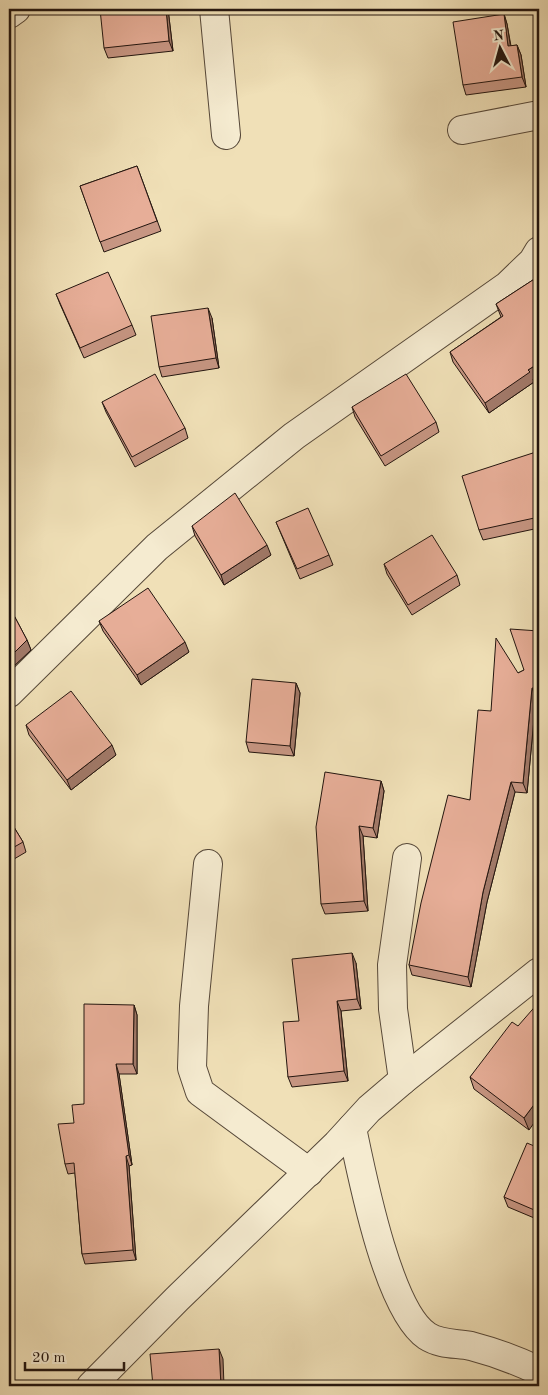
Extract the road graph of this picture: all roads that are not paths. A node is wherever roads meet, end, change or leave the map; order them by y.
1 (16, 9) edge
2 (214, 9) edge
3 (9, 14) edge
4 (539, 115) edge
5 (462, 130) dead end
6 (226, 134) dead end
7 (539, 251) edge
8 (9, 693) edge
9 (407, 858) dead end
10 (208, 864) dead end
11 (539, 972) edge
12 (403, 1080) junction
13 (352, 1128) junction
14 (309, 1172) junction
15 (539, 1371) edge
16 (91, 1386) edge

1 - 3 street
2 - 6 street
4 - 5 street
7 - 8 street
9 - 12 street
10 - 14 street
11 - 12 street
12 - 13 street
13 - 14 street
13 - 15 street
14 - 16 street

